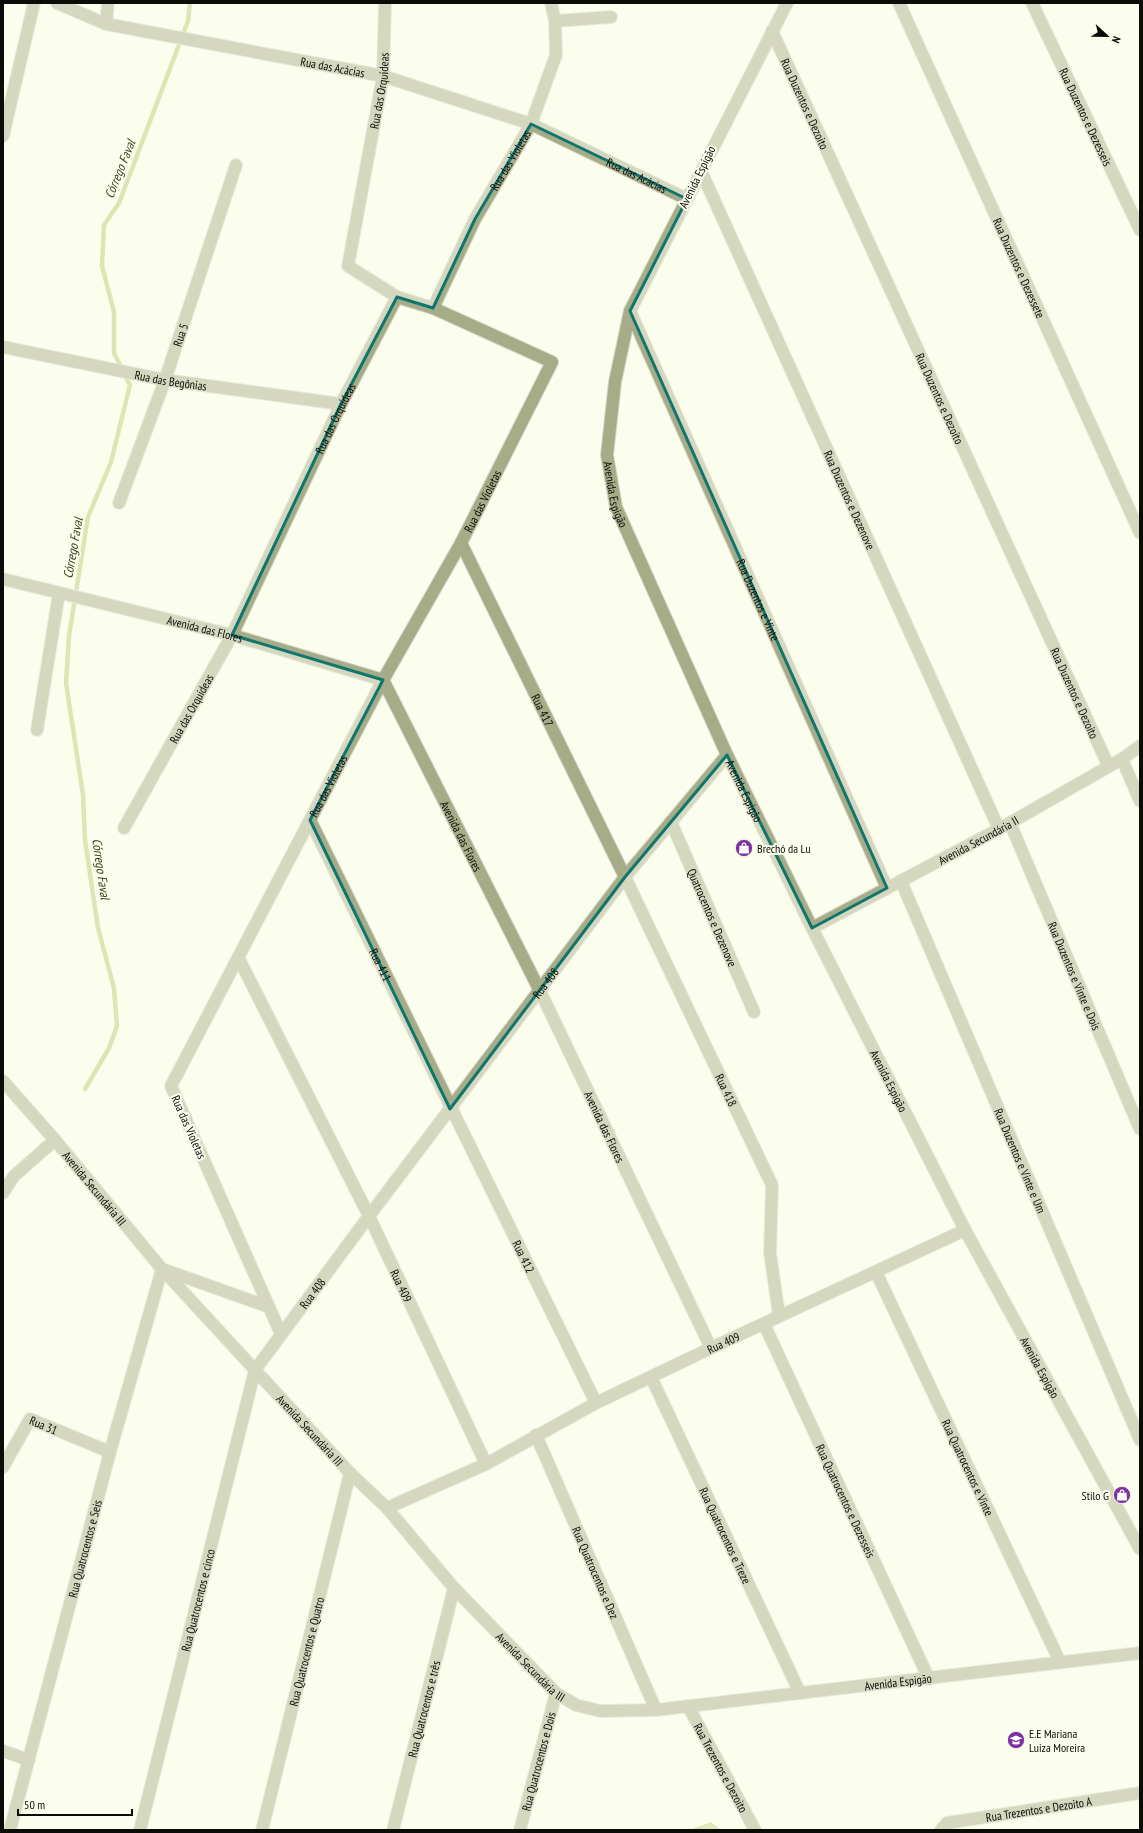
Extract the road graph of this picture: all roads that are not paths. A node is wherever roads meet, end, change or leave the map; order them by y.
1 (34, 3) edge
2 (57, 3) edge
3 (108, 3) edge
4 (385, 3) edge
5 (551, 3) edge
6 (786, 3) edge
7 (899, 3) edge
8 (1032, 3) edge
9 (611, 18) dead end
10 (555, 21) junction
11 (106, 24) junction
12 (772, 31) junction
13 (383, 76) junction
14 (531, 124) junction
15 (3, 136) edge
16 (236, 165) dead end
17 (701, 171) junction
18 (686, 199) junction
19 (1140, 230) edge
20 (397, 297) junction
21 (432, 308) junction
22 (630, 311) junction
23 (3, 347) edge
24 (165, 380) junction
25 (341, 404) junction
26 (119, 503) dead end
27 (1140, 533) edge
28 (461, 543) junction
29 (3, 579) edge
30 (59, 593) junction
31 (232, 635) junction
32 (383, 680) junction
33 (37, 730) dead end
34 (1140, 746) edge
35 (727, 755) junction
36 (1122, 759) junction
37 (1108, 765) junction
38 (1140, 801) edge
39 (310, 820) junction
40 (671, 822) junction
41 (1010, 822) junction
42 (124, 828) dead end
43 (999, 829) junction
44 (625, 877) junction
45 (901, 881) junction
46 (887, 888) junction
47 (812, 928) junction
48 (238, 956) junction
49 (540, 991) junction
50 (754, 1012) dead end
51 (3, 1081) edge
52 (450, 1109) junction
53 (1140, 1129) edge
54 (55, 1140) junction
55 (3, 1193) edge
56 (369, 1216) junction
57 (965, 1230) junction
58 (162, 1269) junction
59 (876, 1272) junction
60 (269, 1308) junction
61 (779, 1315) junction
62 (764, 1324) junction
63 (281, 1334) junction
64 (711, 1348) junction
65 (255, 1370) junction
66 (650, 1377) junction
67 (596, 1404) junction
68 (536, 1435) junction
69 (1140, 1440) edge
70 (110, 1452) junction
71 (486, 1464) junction
72 (3, 1467) edge
73 (350, 1473) junction
74 (387, 1508) junction
75 (1140, 1549) edge
76 (454, 1588) junction
77 (1140, 1653) edge
78 (1060, 1662) junction
79 (929, 1679) junction
80 (556, 1693) junction
81 (800, 1693) junction
82 (688, 1706) junction
83 (656, 1710) junction
84 (3, 1751) edge
85 (29, 1760) junction
86 (1140, 1793) edge
87 (10, 1830) edge
88 (140, 1830) edge
89 (262, 1830) edge
90 (393, 1830) edge
91 (520, 1830) edge
92 (755, 1830) edge
93 (941, 1830) edge

1 - 15 street
2 - 11 street, Rua das Acácias
3 - 11 street
4 - 13 street, Rua das Orquídeas
5 - 10 street, Rua das Violetas
6 - 12 street, Avenida Espigão
7 - 27 street, Rua Duzentos e Dezessete
8 - 19 street, Rua Duzentos e Dezesseis
9 - 10 street
10 - 14 street, Rua das Violetas
11 - 13 street, Rua das Acácias
12 - 17 street, Avenida Espigão
12 - 37 street, Rua Duzentos e Dezoito
13 - 14 street, Rua das Acácias
13 - 20 street, Rua das Orquídeas
14 - 18 street, Rua das Acácias
14 - 21 street, Rua das Violetas
16 - 24 street, Rua 5
17 - 18 street, Avenida Espigão
17 - 43 street, Rua Duzentos e Dezenove
18 - 22 street, Avenida Espigão
20 - 21 street, Rua das Violetas
20 - 25 street, Rua das Orquídeas
21 - 28 street, Rua das Violetas
22 - 35 street, Avenida Espigão
22 - 46 street, Rua Duzentos e Vinte
23 - 24 street, Rua das Begônias
24 - 25 street, Rua das Begônias
24 - 26 street, Rua 5
25 - 31 street, Rua das Orquídeas
28 - 32 street, Rua das Violetas
28 - 44 street, Rua 417
29 - 30 street, Avenida das Flores
30 - 31 street, Avenida das Flores
30 - 33 street
31 - 32 street, Avenida das Flores
31 - 42 street, Rua das Orquídeas
32 - 39 street, Rua das Violetas
32 - 49 street, Avenida das Flores
34 - 36 street, Avenida Secundária II
35 - 40 street, Rua 408
35 - 47 street, Avenida Espigão
36 - 37 street, Avenida Secundária II
36 - 38 street
37 - 41 street, Avenida Secundária II
39 - 48 street, Rua das Violetas
39 - 52 street, Rua 411
40 - 44 street, Rua 408
40 - 50 street, Quatrocentos e Dezenove
41 - 43 street, Avenida Secundária II
41 - 53 street, Rua Duzentos e Vinte e Dois
43 - 45 street, Avenida Secundária II
44 - 49 street, Rua 408
44 - 61 street, Rua 418
45 - 46 street, Avenida Secundária II
45 - 69 street, Rua Duzentos e Vinte e Um
46 - 47 street, Avenida Secundária II
47 - 57 street, Avenida Espigão
48 - 56 street
48 - 60 street, Rua das Violetas
49 - 52 street, Rua 408
49 - 64 street, Avenida das Flores
51 - 54 street, Avenida Secundária III
52 - 56 street, Rua 408
52 - 67 street, Rua 412
54 - 55 street
54 - 58 street, Avenida Secundária III
56 - 63 street, Rua 408
56 - 71 street, Rua 409
57 - 59 street, Rua 409
57 - 75 street, Avenida Espigão
58 - 60 street
58 - 65 street, Avenida Secundária III
58 - 70 street, Rua Quatrocentos e Seis
59 - 61 street, Rua 409
59 - 78 street, Rua Quatrocentos e Vinte
60 - 63 street, Rua das Violetas
61 - 62 street, Rua 409
62 - 64 street, Rua 409
62 - 79 street, Rua Quatrocentos e Dezesseis
63 - 65 street, Rua 408
64 - 66 street, Rua 409
65 - 73 street, Avenida Secundária III
65 - 88 street, Rua Quatrocentos e cinco
66 - 67 street, Rua 409
66 - 81 street, Rua Quatrocentos e Treze
67 - 68 street, Rua 409
68 - 71 street, Rua 409
68 - 83 street, Rua Quatrocentos e Dez
70 - 72 street, Rua 31
70 - 85 street, Rua Quatrocentos e Seis
71 - 74 street, Rua 409
73 - 74 street, Avenida Secundária III
73 - 89 street, Rua Quatrocentos e Quatro
74 - 76 street, Avenida Secundária III
76 - 80 street, Avenida Secundária III
76 - 90 street, Rua Quatrocentos e três
77 - 78 street, Avenida Espigão
78 - 79 street, Avenida Espigão
79 - 81 street, Avenida Espigão
80 - 83 street, Avenida Secundária III
80 - 91 street, Rua Quatrocentos e Dois
81 - 82 street, Avenida Espigão
82 - 83 street, Avenida Espigão
82 - 92 street, Rua Trezentos e Dezoito
84 - 85 street
85 - 87 street, Rua Quatrocentos e Seis
86 - 93 street, Rua Trezentos e Dezoito A

